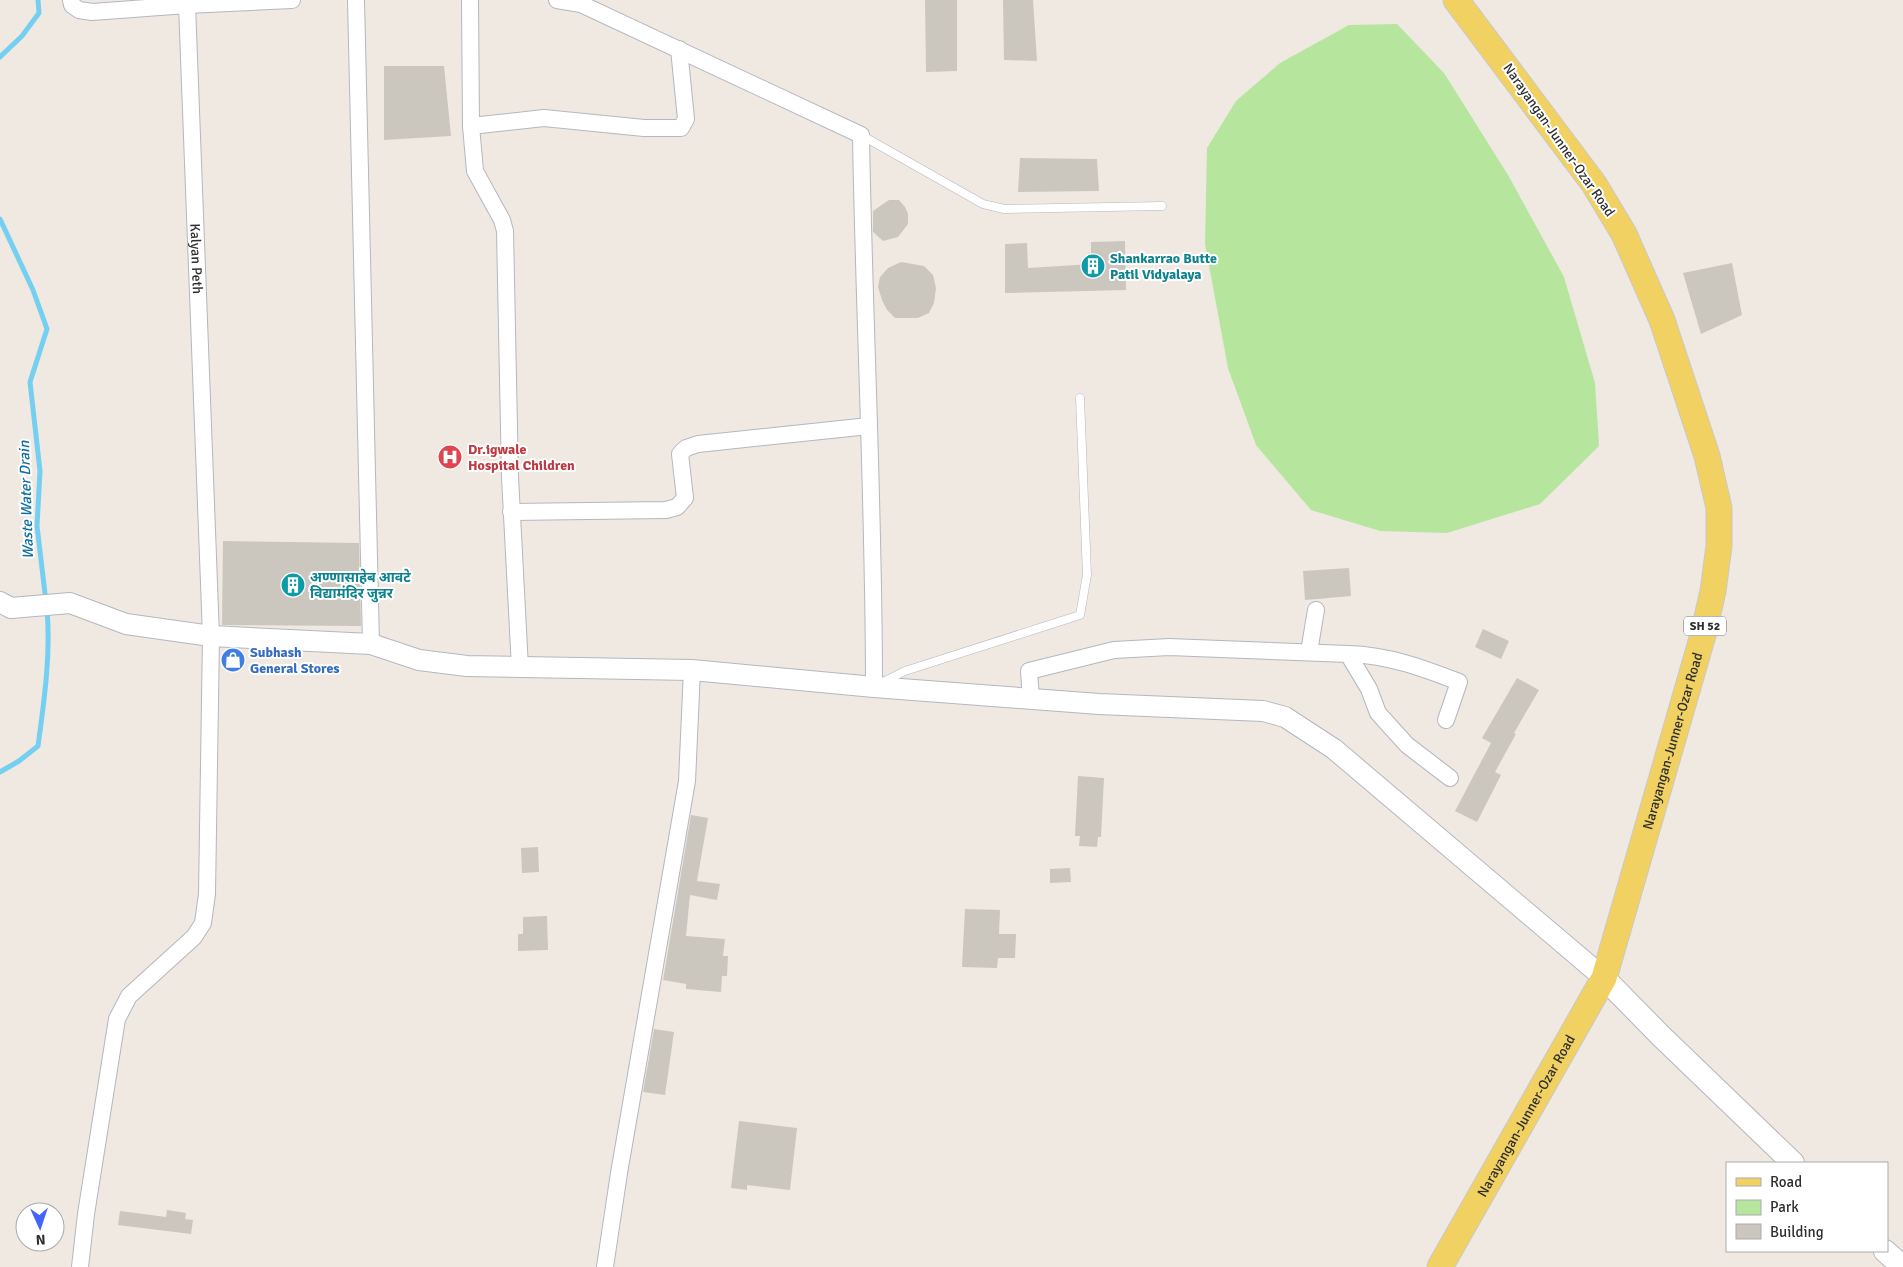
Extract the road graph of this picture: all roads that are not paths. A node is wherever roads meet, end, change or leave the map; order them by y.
1 (71, 0) edge
2 (292, 0) edge
3 (356, 0) edge
4 (470, 0) edge
5 (557, 0) edge
6 (1456, 0) edge
7 (187, 5) junction
8 (678, 49) junction
9 (471, 126) junction
10 (861, 135) junction
11 (1162, 206) dead end
12 (1080, 398) dead end
13 (869, 426) junction
14 (511, 512) junction
15 (0, 602) edge
16 (1316, 610) dead end
17 (211, 636) junction
18 (372, 644) junction
19 (1310, 652) junction
20 (1348, 654) junction
21 (520, 668) junction
22 (692, 670) junction
23 (874, 687) junction
24 (1031, 699) junction
25 (1446, 720) dead end
26 (1450, 778) dead end
27 (1604, 978) junction
28 (1792, 1162) edge
29 (1886, 1252) edge
30 (1903, 1266) edge
31 (80, 1267) edge
32 (605, 1267) edge
33 (1440, 1267) edge

1 - 7 street
2 - 7 street
3 - 18 street
4 - 9 street
5 - 8 street
6 - 27 main road, Narayangan-Junner-Ozar Road / SH 52
7 - 17 street, Kalyan Peth
8 - 9 street
8 - 10 street
9 - 14 street
10 - 11 lane
10 - 13 street
12 - 23 lane
13 - 14 street
13 - 23 street
14 - 21 street
15 - 17 street
16 - 19 street
17 - 18 street
17 - 31 street, Kalyan Peth
18 - 21 street
19 - 20 street
19 - 24 street
20 - 25 street
20 - 26 street
21 - 22 street
22 - 23 street
22 - 32 street
23 - 24 street
24 - 27 street
27 - 28 main road
27 - 33 main road, Narayangan-Junner-Ozar Road / SH 52
29 - 30 main road

